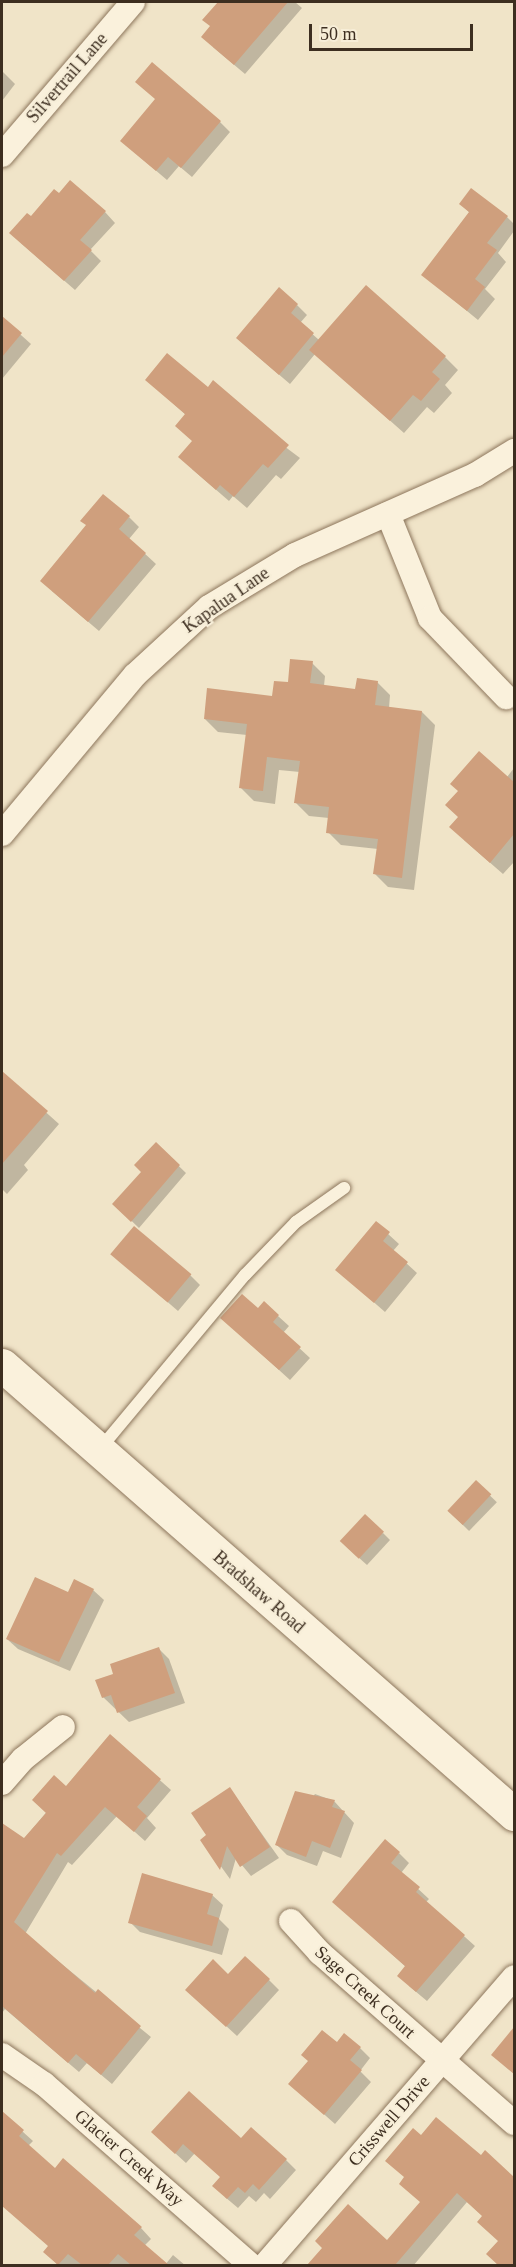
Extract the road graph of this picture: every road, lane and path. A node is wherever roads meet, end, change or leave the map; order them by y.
1 (132, 2) edge
2 (2, 155) edge
3 (514, 451) edge
4 (388, 514) junction
5 (506, 696) dead end
6 (2, 834) edge
7 (344, 1188) dead end
8 (2, 1368) edge
9 (98, 1451) junction
10 (63, 1726) dead end
11 (2, 1783) edge
12 (511, 1804) edge
13 (291, 1921) dead end
14 (514, 1977) edge
15 (2, 2055) edge
16 (442, 2060) junction
17 (514, 2123) edge
18 (252, 2265) edge
19 (264, 2265) edge

1 - 2 street, Silvertrail Lane
3 - 4 street, Kapalua Lane
4 - 5 street
4 - 6 street, Kapalua Lane
7 - 9 lane
8 - 9 main road, Bradshaw Road
9 - 12 main road, Bradshaw Road
10 - 11 street
13 - 16 street, Sage Creek Court
14 - 16 street, Crisswell Drive
15 - 18 street, Glacier Creek Way
16 - 17 street, Sage Creek Court
16 - 19 street, Crisswell Drive

